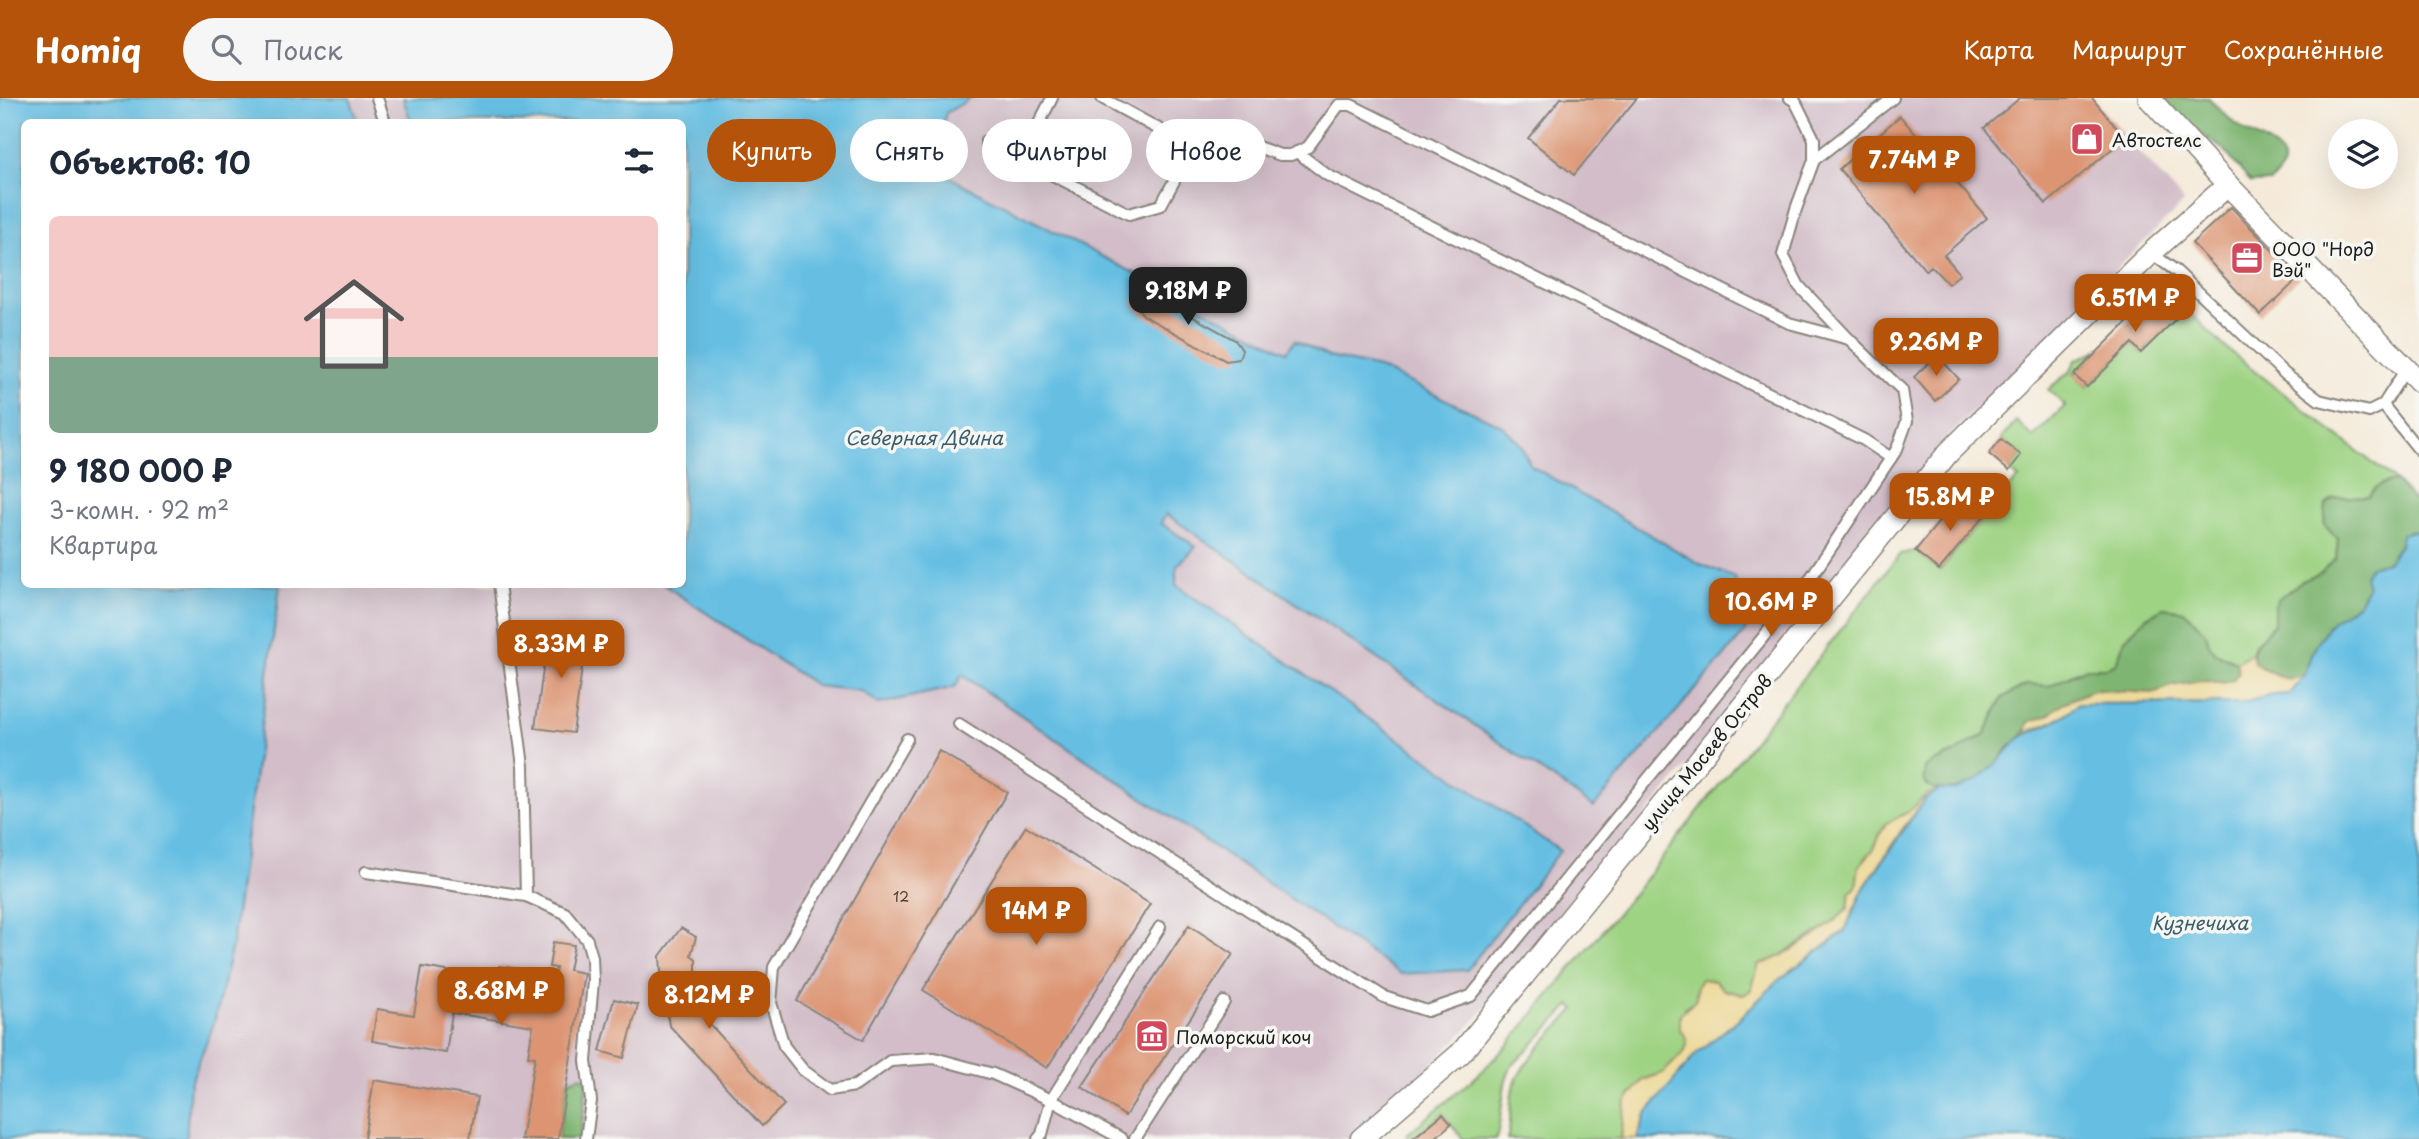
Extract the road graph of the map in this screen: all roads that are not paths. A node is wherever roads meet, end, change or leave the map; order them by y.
1 (377, 98) edge
2 (1052, 98) edge
3 (1102, 98) edge
4 (1893, 98) edge
5 (2149, 98) edge
6 (1793, 99) edge
7 (1342, 101) edge
8 (384, 119) edge
9 (1041, 119) edge
10 (1146, 122) edge
11 (1266, 150) edge
12 (1297, 152) junction
13 (1814, 160) junction
14 (1064, 182) edge
15 (1173, 182) edge
16 (2228, 185) junction
17 (2151, 253) junction
18 (1849, 339) junction
19 (2413, 375) edge
20 (2383, 405) junction
21 (2419, 450) edge
22 (1891, 458) junction
23 (500, 588) edge
24 (959, 724) dead end
25 (907, 739) dead end
26 (366, 872) dead end
27 (526, 896) junction
28 (1160, 927) dead end
29 (1224, 1002) dead end
30 (1051, 1100) junction
31 (586, 1139) edge
32 (1038, 1139) edge
33 (1122, 1139) edge
34 (1135, 1139) edge
35 (1360, 1139) edge

1 - 8 lane
2 - 9 lane
3 - 10 lane
4 - 13 lane
5 - 16 street
6 - 13 lane
7 - 12 lane
7 - 18 lane
11 - 12 lane
12 - 22 lane
13 - 18 lane
14 - 15 lane
16 - 17 street, улица Мосеев Остров
16 - 19 street
17 - 20 lane
17 - 35 street, улица Мосеев Остров
18 - 22 lane
19 - 20 lane
20 - 21 lane
22 - 24 lane
23 - 27 lane
25 - 30 lane
26 - 27 lane
27 - 31 lane
28 - 30 lane
29 - 34 lane
30 - 32 lane
30 - 33 lane

